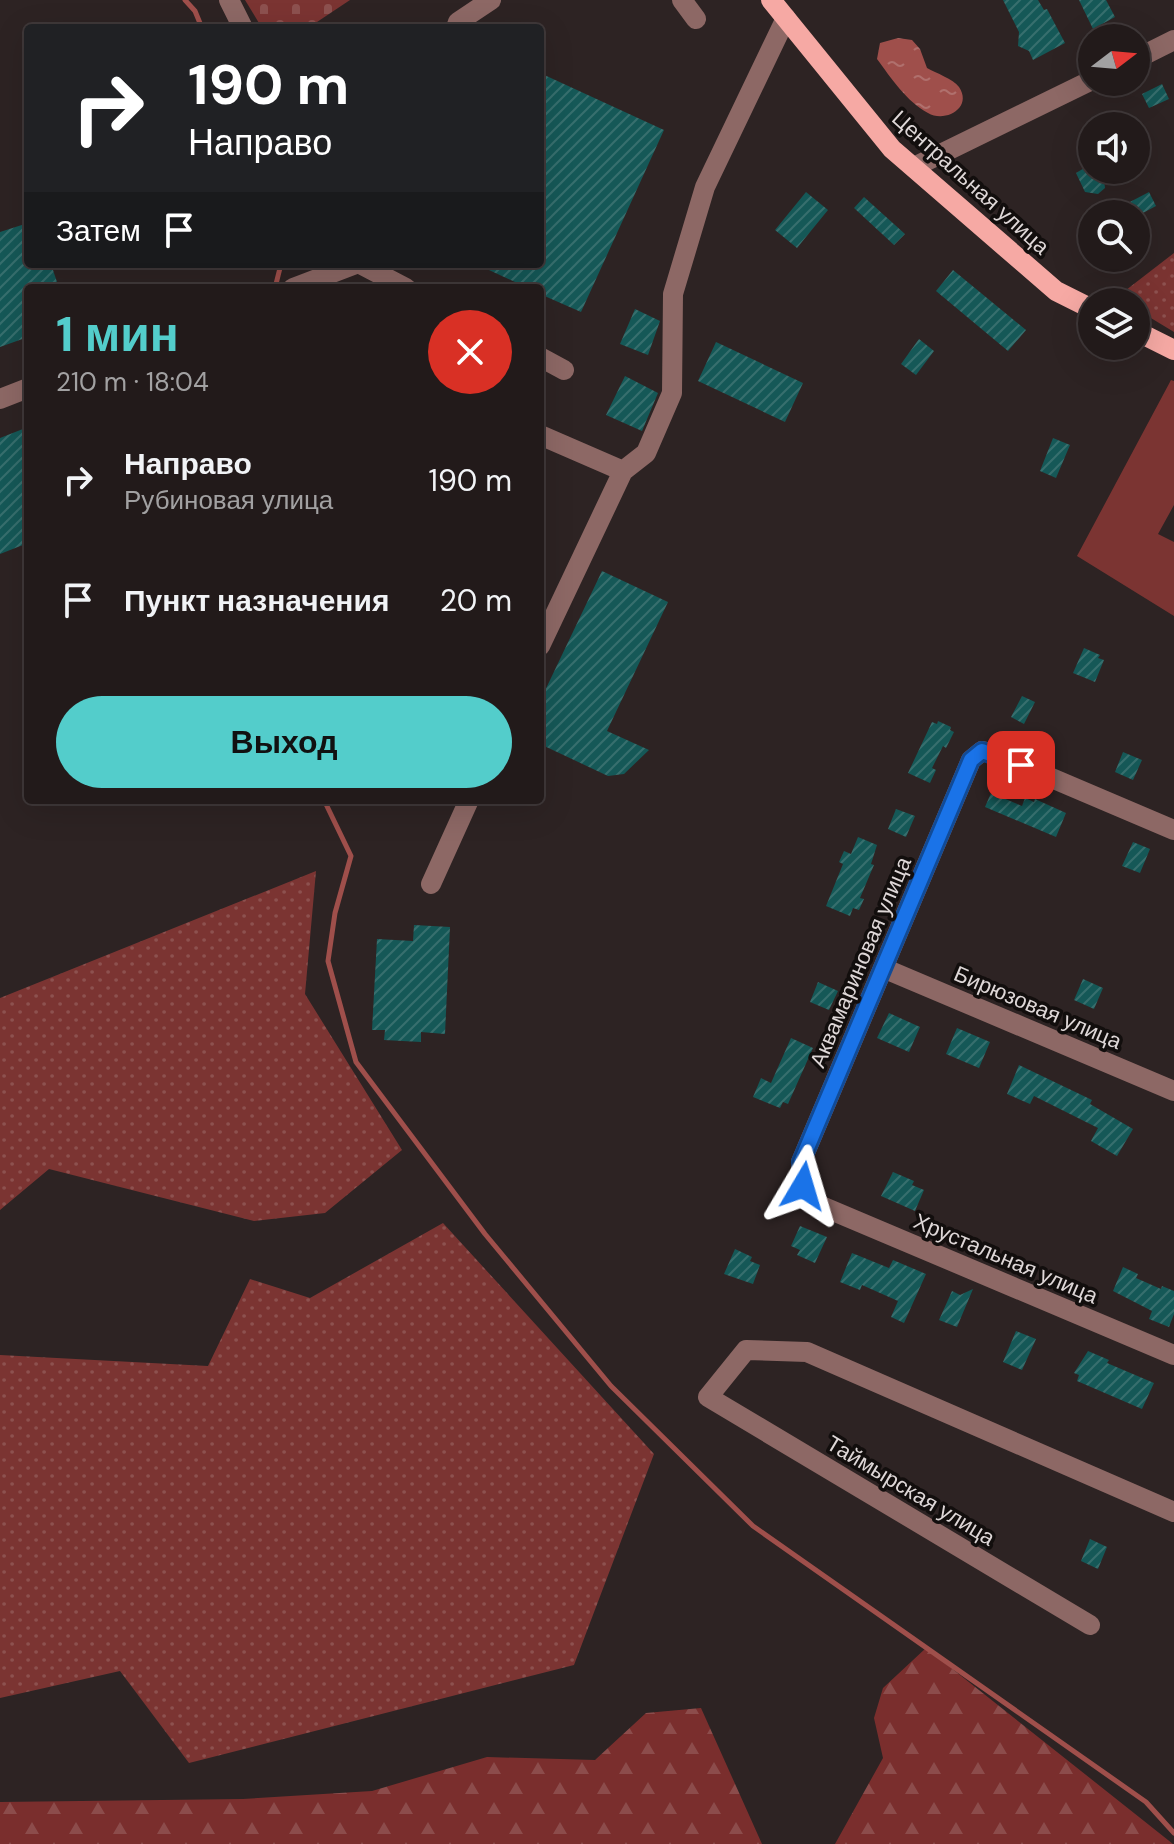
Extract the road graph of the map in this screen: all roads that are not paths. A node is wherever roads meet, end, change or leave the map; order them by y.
1 (229, 0) edge
2 (491, 0) edge
3 (682, 0) edge
4 (771, 0) edge
5 (786, 18) junction
6 (696, 19) dead end
7 (241, 24) edge
8 (457, 24) edge
9 (1174, 40) edge
10 (1150, 52) edge
11 (1078, 87) edge
12 (914, 167) junction
13 (347, 268) edge
14 (366, 268) edge
15 (304, 284) edge
16 (398, 284) edge
17 (1078, 302) edge
18 (1150, 338) edge
19 (1174, 350) edge
20 (544, 359) edge
21 (564, 370) dead end
22 (24, 390) edge
23 (0, 399) edge
24 (544, 437) edge
25 (623, 471) junction
26 (544, 638) edge
27 (467, 804) edge
28 (1174, 830) edge
29 (431, 884) dead end
30 (883, 968) junction
31 (1174, 1091) edge
32 (819, 1205) joint
33 (1174, 1355) edge
34 (1174, 1512) edge
35 (1090, 1625) dead end

1 - 7 street
2 - 8 street
3 - 6 street
4 - 5 main road, Центральная улица
5 - 12 main road, Центральная улица
5 - 25 street
9 - 10 street
11 - 12 street
12 - 17 main road, Центральная улица
13 - 15 street
14 - 16 street
18 - 19 main road
20 - 21 street
22 - 23 street
24 - 25 street
25 - 26 street
27 - 29 street
28 - 30 street, Аквамариновая улица
30 - 31 street, Бирюзовая улица
30 - 32 street, Аквамариновая улица
32 - 33 street, Хрустальная улица
34 - 35 street, Таймырская улица

